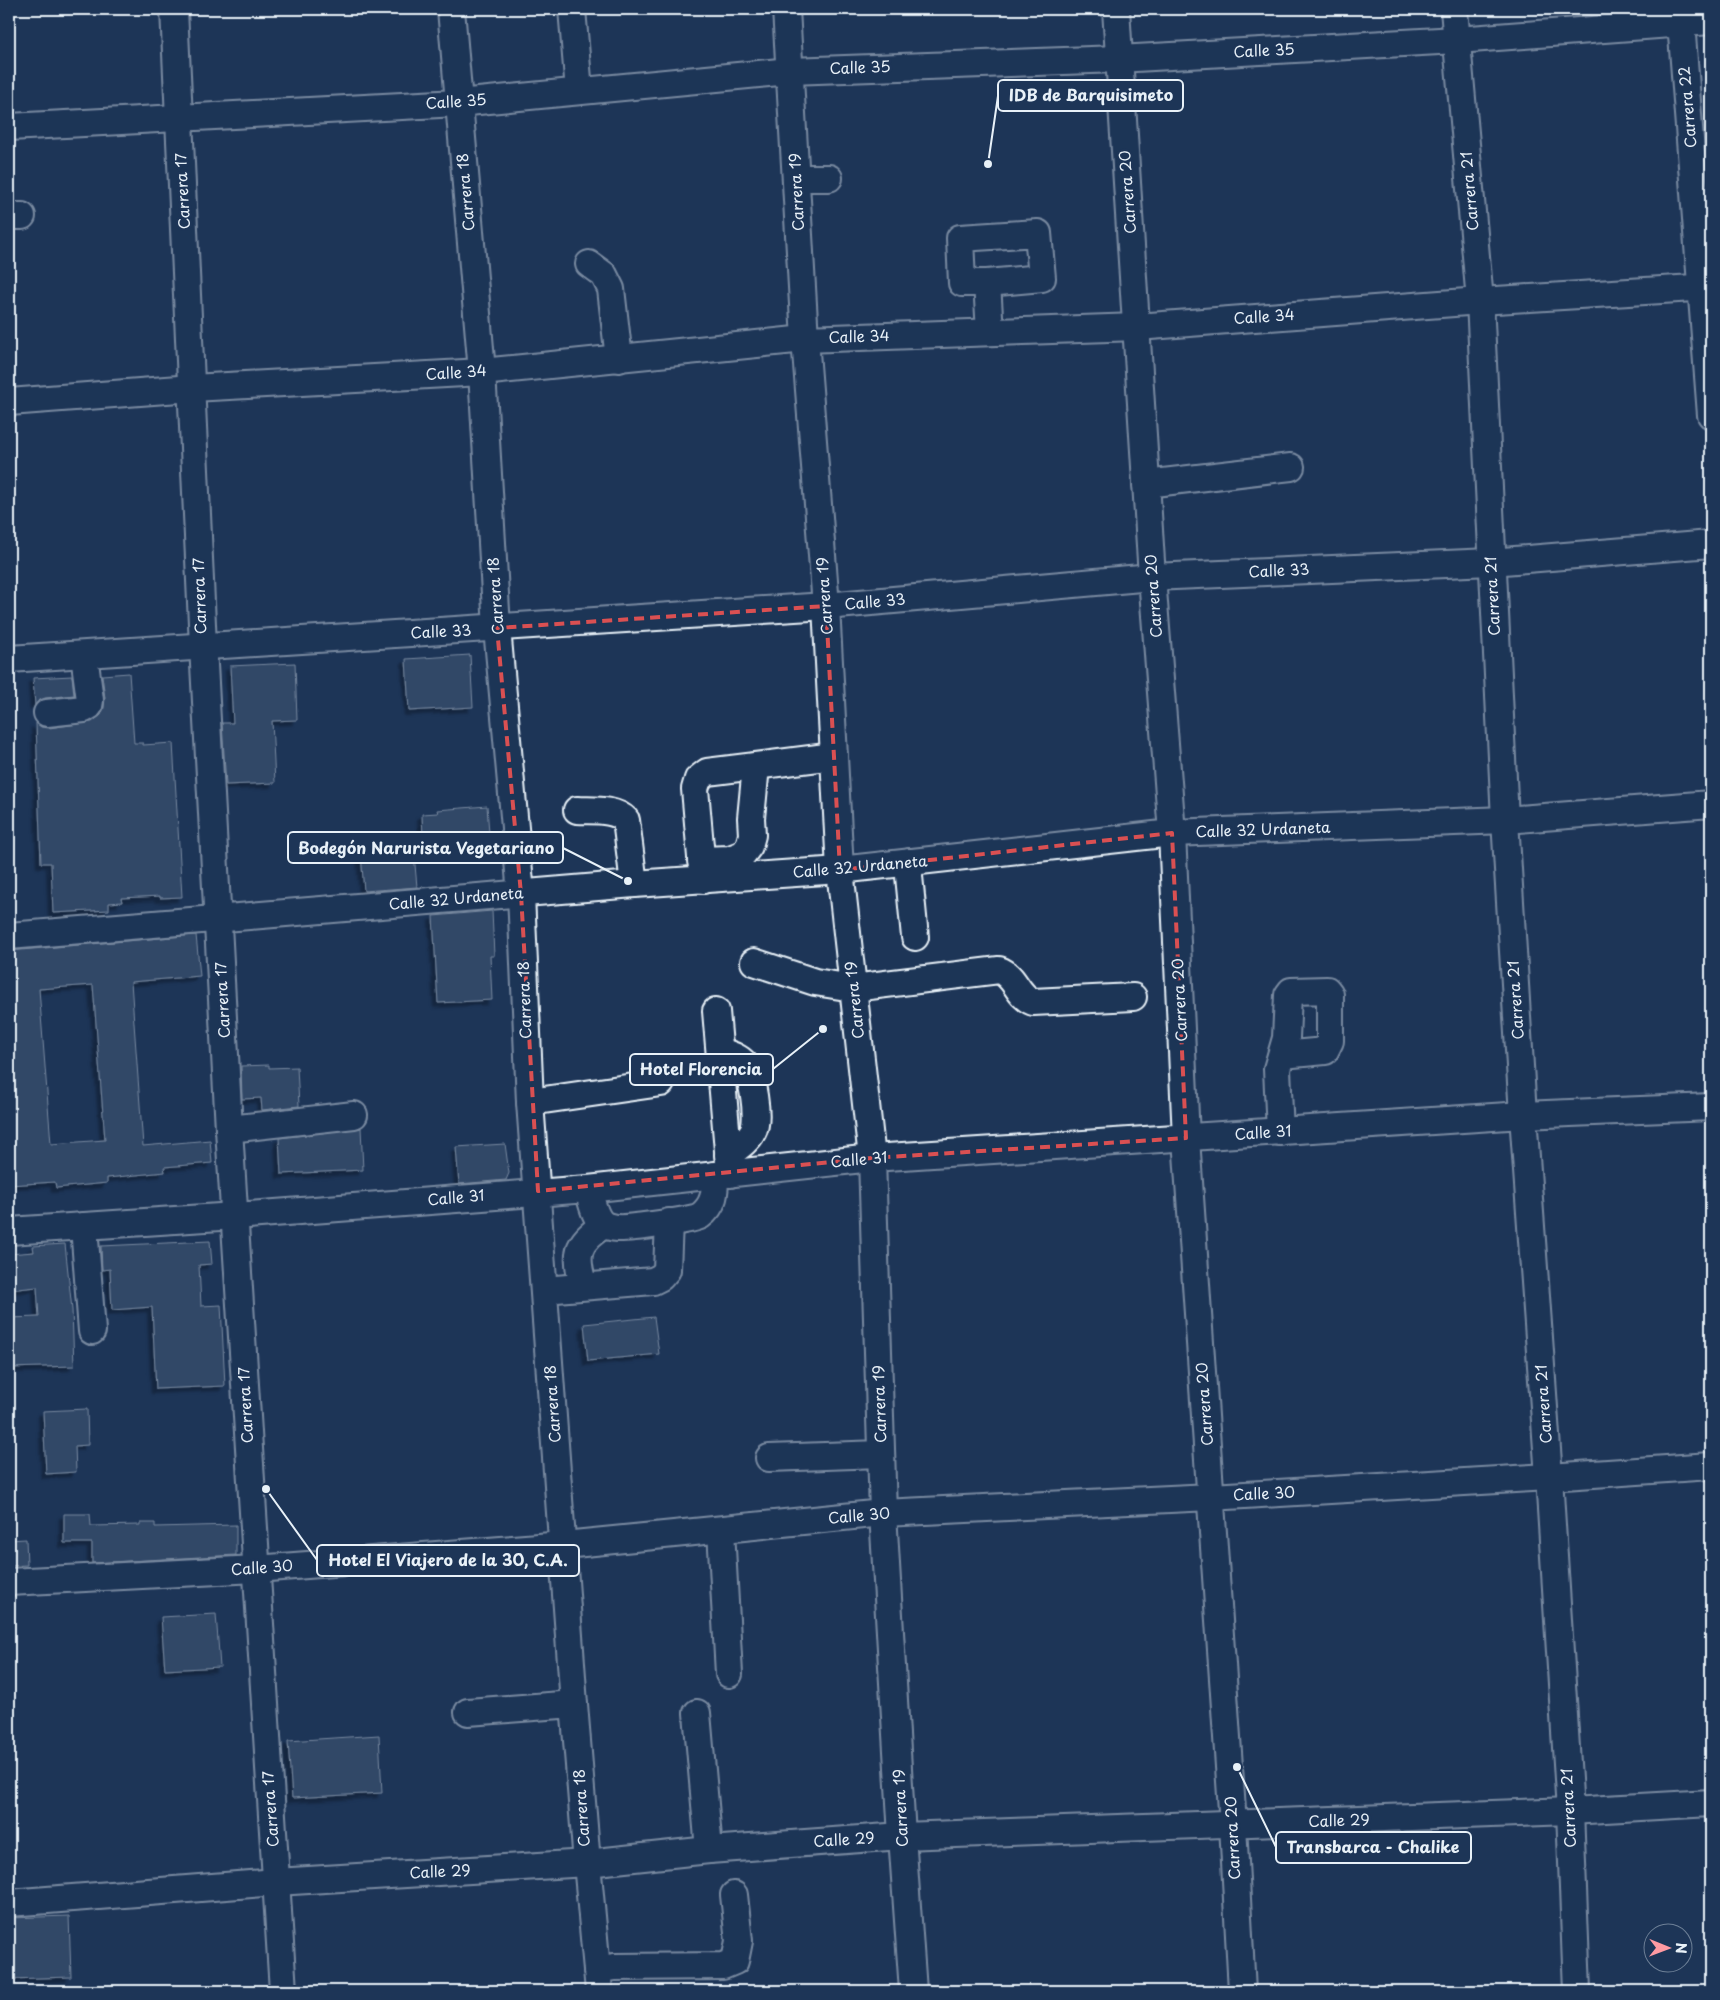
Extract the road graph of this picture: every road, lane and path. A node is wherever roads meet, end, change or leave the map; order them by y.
1 (174, 9) edge
2 (451, 9) edge
3 (572, 9) edge
4 (786, 9) edge
5 (1116, 9) edge
6 (1454, 9) edge
7 (1680, 16) edge
8 (1711, 21) edge
9 (1456, 40) junction
10 (1118, 59) junction
11 (790, 71) junction
12 (579, 91) junction
13 (458, 103) junction
14 (179, 117) junction
15 (9, 127) edge
16 (796, 178) junction
17 (829, 178) dead end
18 (589, 264) dead end
19 (987, 283) dead end
20 (1707, 287) edge
21 (1480, 301) junction
22 (1137, 327) junction
23 (990, 332) junction
24 (805, 339) junction
25 (619, 359) junction
26 (482, 372) junction
27 (192, 388) junction
28 (9, 402) edge
29 (1711, 415) edge
30 (1291, 467) dead end
31 (1146, 484) junction
32 (1711, 544) edge
33 (1491, 562) junction
34 (1152, 577) junction
35 (826, 606) junction
36 (497, 628) junction
37 (202, 646) junction
38 (84, 655) junction
39 (9, 660) edge
40 (47, 713) dead end
41 (834, 756) junction
42 (756, 766) junction
43 (1711, 804) edge
44 (577, 810) dead end
45 (1505, 820) junction
46 (1172, 833) junction
47 (910, 862) junction
48 (702, 870) junction
49 (840, 870) junction
50 (634, 884) junction
51 (520, 894) junction
52 (218, 920) junction
53 (9, 936) edge
54 (914, 937) dead end
55 (754, 962) dead end
56 (853, 988) junction
57 (1133, 998) dead end
58 (716, 1011) dead end
59 (1282, 1055) dead end
60 (661, 1084) dead end
61 (530, 1102) junction
62 (1711, 1107) edge
63 (354, 1115) dead end
64 (1523, 1115) junction
65 (229, 1129) junction
66 (1280, 1132) junction
67 (1186, 1138) junction
68 (872, 1158) junction
69 (724, 1168) junction
70 (588, 1189) junction
71 (538, 1192) junction
72 (235, 1216) junction
73 (669, 1222) junction
74 (604, 1225) junction
75 (84, 1226) junction
76 (9, 1231) edge
77 (584, 1286) junction
78 (544, 1290) junction
79 (92, 1331) dead end
80 (881, 1454) junction
81 (769, 1458) dead end
82 (1711, 1466) edge
83 (1549, 1477) junction
84 (1211, 1496) junction
85 (883, 1513) junction
86 (721, 1530) junction
87 (564, 1545) junction
88 (256, 1569) junction
89 (9, 1582) edge
90 (729, 1674) dead end
91 (574, 1704) junction
92 (468, 1712) dead end
93 (697, 1713) dead end
94 (1711, 1803) edge
95 (1570, 1812) junction
96 (1233, 1825) junction
97 (902, 1836) junction
98 (709, 1850) junction
99 (587, 1863) junction
100 (276, 1882) junction
101 (734, 1895) dead end
102 (9, 1903) edge
103 (598, 1981) edge
104 (283, 1991) edge
105 (914, 1991) edge
106 (1242, 1991) edge
107 (1577, 1991) edge

1 - 14 street, Carrera 17
2 - 13 street, Carrera 18
3 - 12 street
4 - 11 street, Carrera 19
5 - 10 street, Carrera 20
6 - 9 street, Carrera 21
7 - 8 street, Calle 35
7 - 9 street, Calle 35
7 - 20 street, Carrera 22
9 - 10 street, Calle 35
9 - 21 street, Carrera 21
10 - 11 street, Calle 35
10 - 22 street, Carrera 20
11 - 12 street, Calle 35
11 - 16 street, Carrera 19
12 - 13 street, Calle 35
13 - 14 street, Calle 35
13 - 26 street, Carrera 18
14 - 15 street, Calle 35
14 - 27 street, Carrera 17
16 - 17 street
16 - 24 street, Carrera 19
18 - 25 street
19 - 23 street
20 - 21 street, Calle 34
20 - 29 street, Carrera 22
21 - 22 street, Calle 34
21 - 33 street, Carrera 21
22 - 23 street, Calle 34
22 - 31 street, Carrera 20
23 - 24 street, Calle 34
24 - 25 street, Calle 34
24 - 35 street, Carrera 19
25 - 26 street, Calle 34
26 - 27 street, Calle 34
26 - 36 street, Carrera 18
27 - 28 street, Calle 34
27 - 37 street, Carrera 17
30 - 31 street
31 - 34 street, Carrera 20
32 - 33 street, Calle 33
33 - 34 street, Calle 33
33 - 45 street, Carrera 21
34 - 35 street, Calle 33
34 - 46 street, Carrera 20
35 - 36 street, Calle 33
35 - 41 street, Carrera 19
36 - 37 street, Calle 33
36 - 51 street, Carrera 18
37 - 38 street, Calle 33
37 - 52 street, Carrera 17
38 - 39 street, Calle 33
38 - 40 street
41 - 42 street
41 - 49 street, Carrera 19
42 - 48 street
42 - 48 street
43 - 45 street, Calle 32 Urdaneta
44 - 50 street
45 - 46 street, Calle 32 Urdaneta
45 - 64 street, Carrera 21
46 - 47 street, Calle 32 Urdaneta
46 - 67 street, Carrera 20
47 - 49 street, Calle 32 Urdaneta
47 - 54 street
48 - 49 street, Calle 32 Urdaneta
48 - 50 street, Calle 32 Urdaneta
49 - 56 street, Carrera 19
50 - 51 street, Calle 32 Urdaneta
51 - 52 street, Calle 32 Urdaneta
51 - 61 street, Carrera 18
52 - 53 street, Calle 32 Urdaneta
52 - 65 street, Carrera 17
55 - 56 street
56 - 57 street
56 - 68 street, Carrera 19
58 - 69 street
59 - 66 street
60 - 61 street
61 - 71 street, Carrera 18
62 - 64 street, Calle 31
63 - 65 street
64 - 66 street, Calle 31
64 - 83 street, Carrera 21
65 - 72 street, Carrera 17
66 - 67 street, Calle 31
67 - 68 street, Calle 31
67 - 84 street, Carrera 20
68 - 69 street, Calle 31
68 - 80 street, Carrera 19
69 - 70 street, Calle 31
69 - 73 street
70 - 71 street, Calle 31
70 - 74 street
71 - 72 street, Calle 31
71 - 78 street, Carrera 18
72 - 75 street, Calle 31
72 - 88 street, Carrera 17
73 - 74 street
73 - 77 street
74 - 77 street
75 - 76 street, Calle 31
75 - 79 street
77 - 78 street
78 - 87 street, Carrera 18
80 - 81 street
80 - 85 street, Carrera 19
82 - 83 street, Calle 30
83 - 84 street, Calle 30
83 - 95 street, Carrera 21
84 - 85 street, Calle 30
84 - 96 street, Carrera 20
85 - 86 street, Calle 30
85 - 97 street, Carrera 19
86 - 87 street, Calle 30
86 - 90 street
87 - 88 street, Calle 30
87 - 91 street, Carrera 18
88 - 89 street, Calle 30
88 - 100 street, Carrera 17
91 - 92 street
91 - 99 street, Carrera 18
93 - 98 street
94 - 95 street, Calle 29
95 - 96 street, Calle 29
95 - 107 street, Carrera 21
96 - 97 street, Calle 29
96 - 106 street, Carrera 20
97 - 98 street, Calle 29
97 - 105 street, Carrera 19
98 - 99 street, Calle 29
99 - 100 street, Calle 29
99 - 103 street, Carrera 18
100 - 102 street, Calle 29
100 - 104 street, Carrera 17
101 - 103 street

